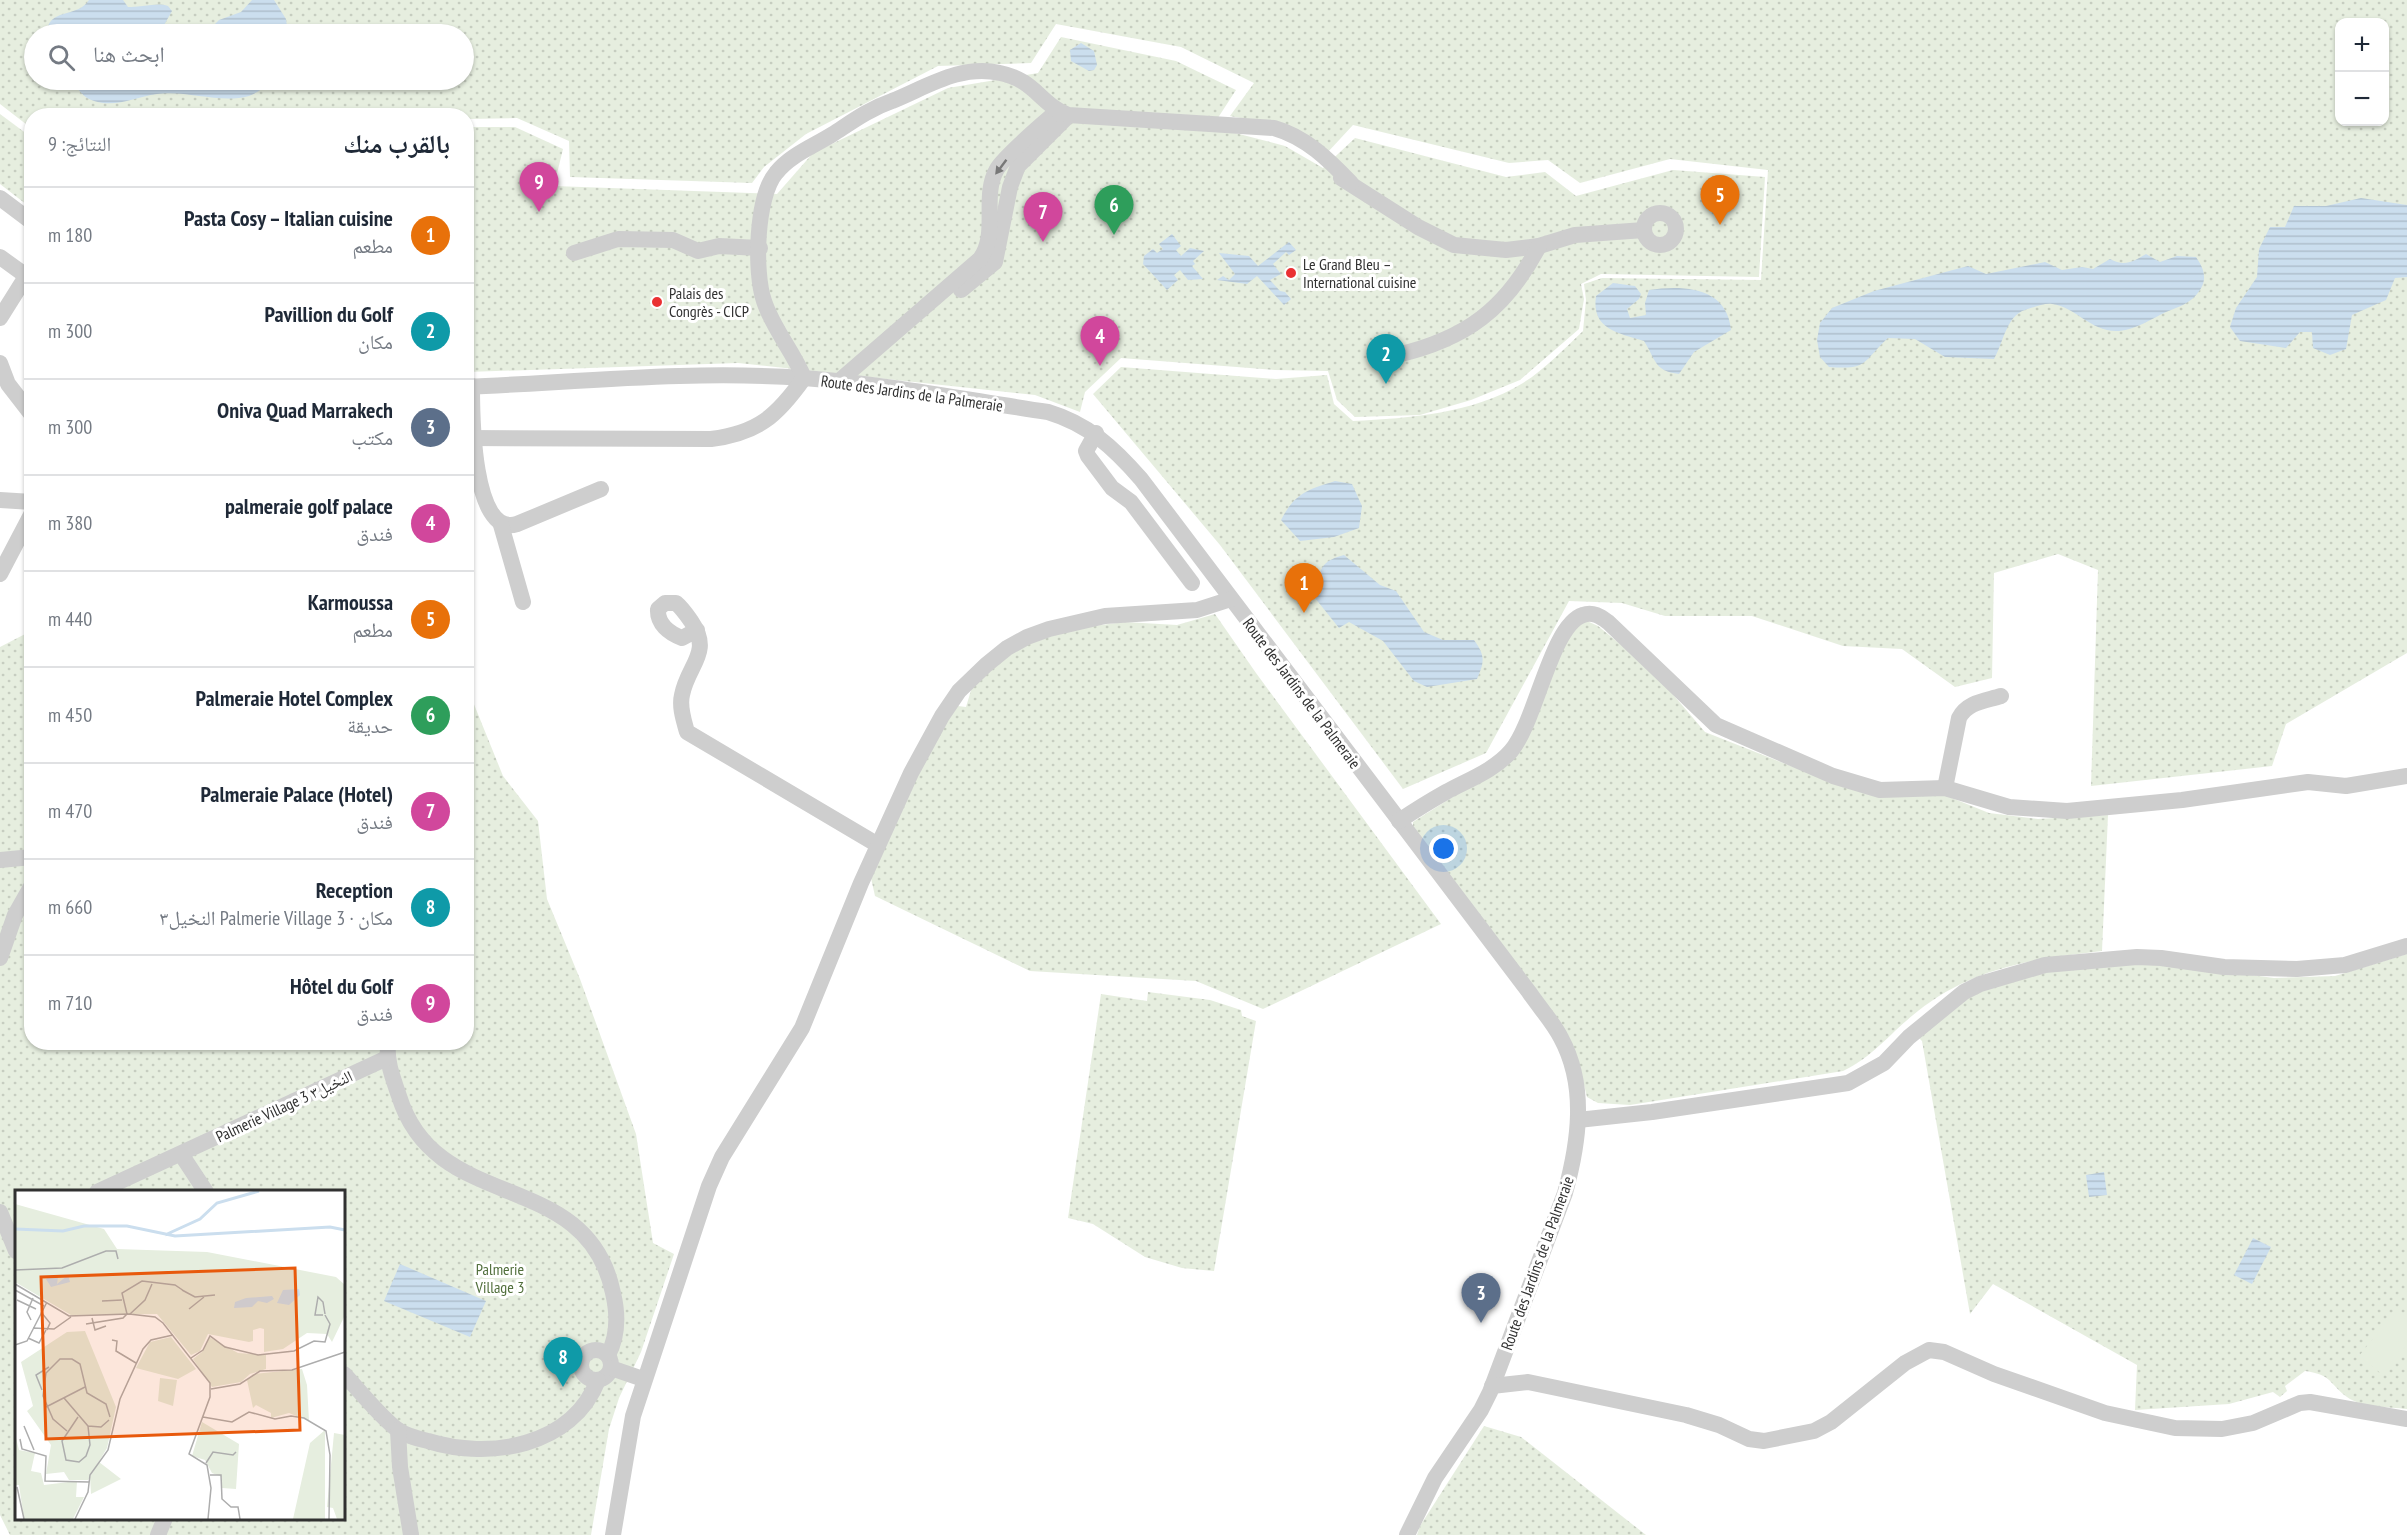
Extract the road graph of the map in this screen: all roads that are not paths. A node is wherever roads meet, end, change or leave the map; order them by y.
1 (1062, 113) junction
2 (0, 198) edge
3 (24, 216) edge
4 (1644, 230) dead end
5 (1539, 246) junction
6 (760, 248) junction
7 (1506, 250) junction
8 (574, 253) dead end
9 (0, 256) edge
10 (24, 269) edge
11 (1525, 274) junction
12 (24, 278) edge
13 (0, 318) edge
14 (1397, 355) dead end
15 (0, 363) edge
16 (804, 378) junction
17 (846, 383) junction
18 (474, 387) edge
19 (24, 406) edge
20 (1096, 433) junction
21 (474, 438) edge
22 (474, 460) edge
23 (601, 489) dead end
24 (0, 500) edge
25 (24, 502) edge
26 (501, 525) junction
27 (24, 528) edge
28 (0, 574) edge
29 (1192, 583) dead end
30 (1231, 599) junction
31 (523, 602) dead end
32 (697, 630) dead end
33 (2001, 696) dead end
34 (2407, 776) edge
35 (1945, 788) junction
36 (1399, 821) junction
37 (878, 845) junction
38 (24, 858) edge
39 (0, 860) edge
40 (24, 899) edge
41 (2407, 946) edge
42 (0, 958) edge
43 (387, 1050) edge
44 (1578, 1120) junction
45 (181, 1154) junction
46 (100, 1190) edge
47 (205, 1190) edge
48 (0, 1212) edge
49 (12, 1229) edge
50 (15, 1246) edge
51 (610, 1362) junction
52 (1501, 1362) junction
53 (345, 1375) edge
54 (643, 1379) junction
55 (598, 1380) junction
56 (1528, 1382) junction
57 (1492, 1386) junction
58 (2407, 1419) edge
59 (398, 1430) junction
60 (164, 1520) edge
61 (158, 1535) edge
62 (411, 1535) edge
63 (613, 1535) edge
64 (1407, 1535) edge

1 - 6 street
1 - 7 street
1 - 17 street
2 - 3 street
4 - 5 street
5 - 7 street
5 - 11 street
6 - 8 street
6 - 16 street
7 - 11 street
9 - 10 street
11 - 14 street
12 - 13 street
15 - 19 street
16 - 17 street, Route des Jardins de la Palmeraie
16 - 18 street, Route des Jardins de la Palmeraie
16 - 21 street
17 - 20 street, Route des Jardins de la Palmeraie
20 - 29 street
20 - 30 street, Route des Jardins de la Palmeraie
22 - 26 street
23 - 26 street
24 - 25 street
26 - 31 street
27 - 28 street
30 - 36 street, Route des Jardins de la Palmeraie
30 - 37 street
32 - 37 street
33 - 35 street
34 - 35 street
35 - 36 street
36 - 44 street, Route des Jardins de la Palmeraie
37 - 54 street
38 - 39 street
40 - 42 street
41 - 44 street
43 - 45 street, Palmerie Village 3 النخيل٣
43 - 51 street, Palmerie Village 3 النخيل٣
44 - 52 street, Route des Jardins de la Palmeraie
45 - 46 street, Palmerie Village 3 النخيل٣
45 - 47 street
48 - 49 street
49 - 50 street
51 - 54 street
51 - 55 street
51 - 55 street
52 - 56 street
52 - 57 street, Route des Jardins de la Palmeraie
53 - 59 street
54 - 63 street
55 - 59 street
56 - 57 street
56 - 58 street
57 - 64 street, Route des Jardins de la Palmeraie
59 - 62 street
60 - 61 street

